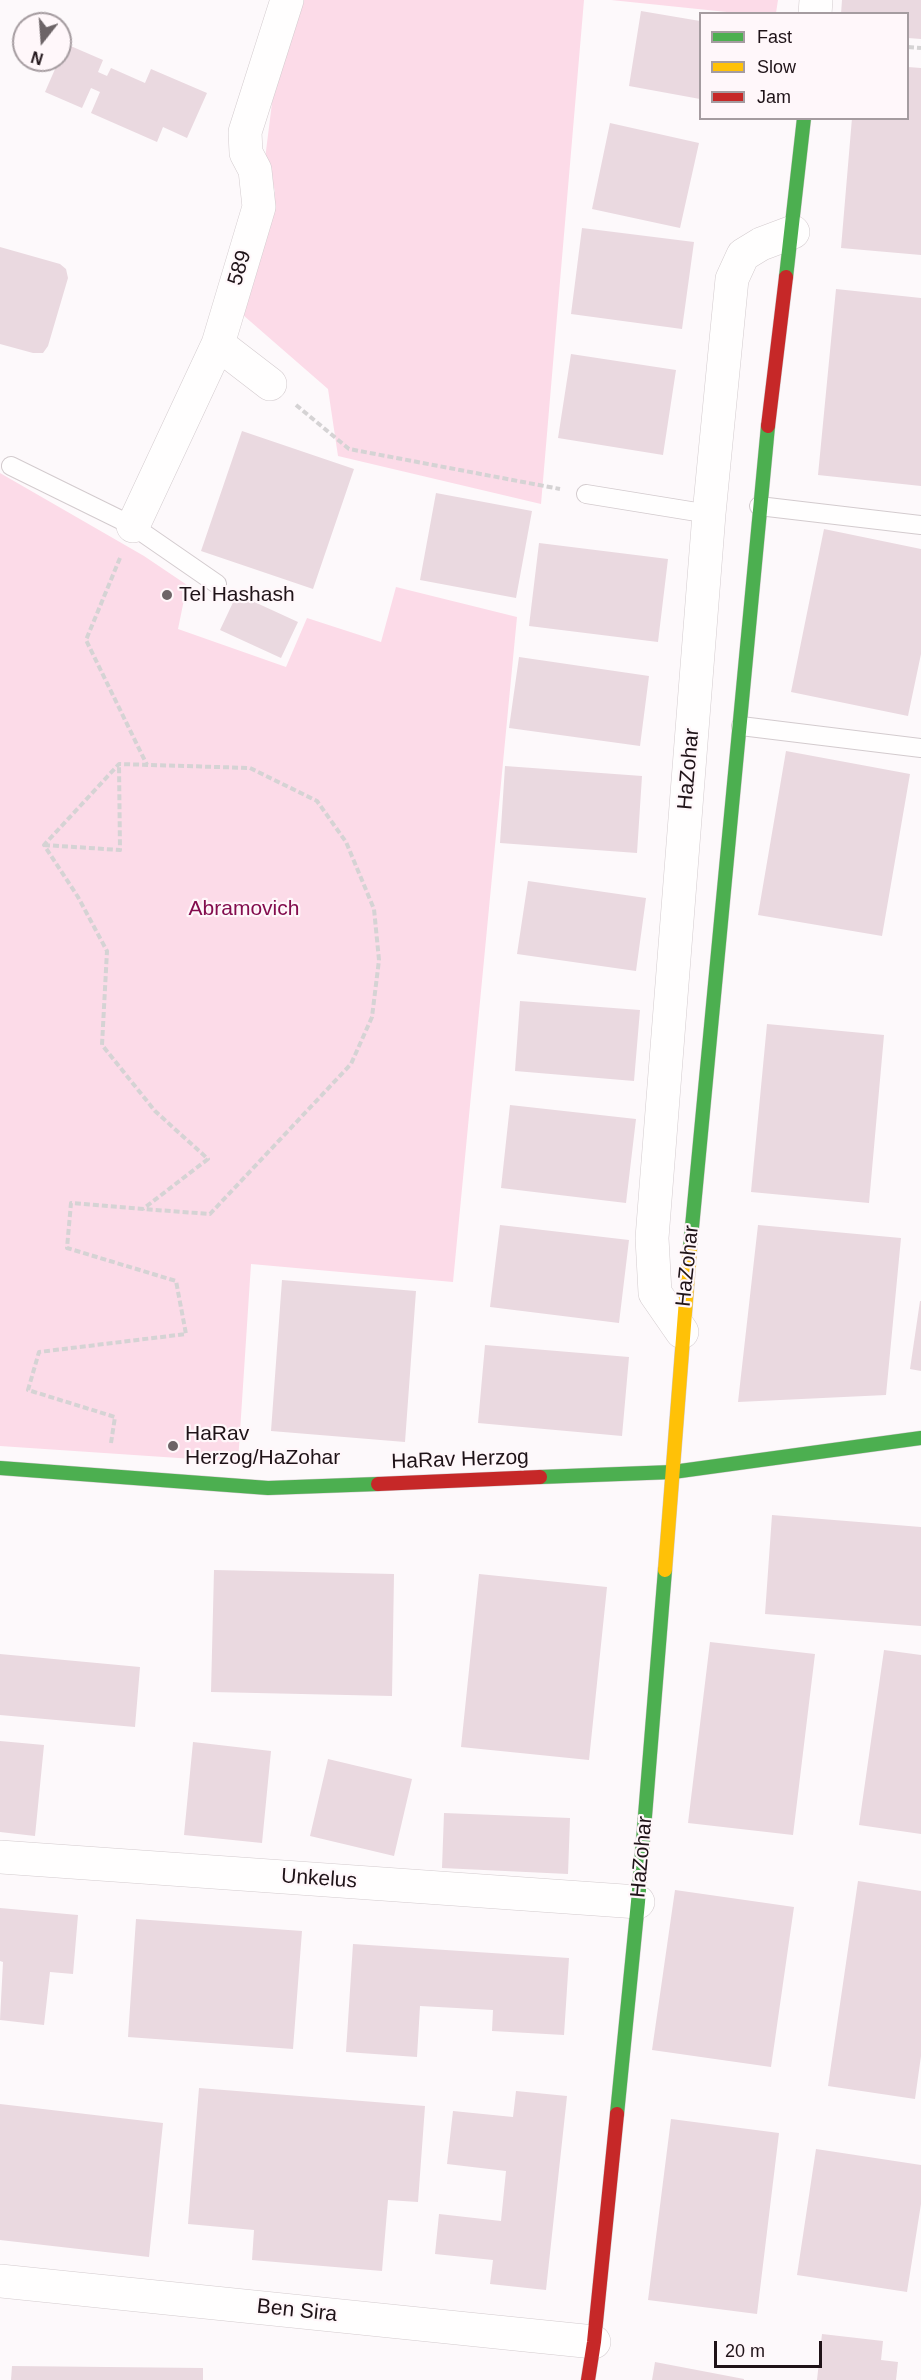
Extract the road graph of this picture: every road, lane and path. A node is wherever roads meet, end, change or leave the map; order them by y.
1 (288, 0) edge
2 (804, 120) edge
3 (793, 232) junction
4 (218, 344) junction
5 (270, 384) joint
6 (11, 466) dead end
7 (586, 494) joint
8 (759, 506) junction
9 (709, 514) junction
10 (133, 525) junction
11 (921, 525) edge
12 (217, 584) dead end
13 (741, 726) junction
14 (921, 748) edge
15 (119, 764) junction
16 (147, 765) junction
17 (44, 845) junction
18 (143, 1209) junction
19 (682, 1332) junction
20 (921, 1438) edge
21 (0, 1468) edge
22 (673, 1472) junction
23 (106, 1476) junction
24 (0, 1857) edge
25 (638, 1902) junction
26 (0, 2281) edge
27 (594, 2342) junction
28 (588, 2380) edge

1 - 4 street, 589
2 - 3 street, HaZohar
3 - 8 street, HaZohar
3 - 9 street, HaZohar
4 - 5 street
4 - 10 street, 589
5 - 7 path
6 - 10 lane
7 - 9 lane
8 - 11 lane
8 - 13 street, HaZohar
9 - 19 street, HaZohar
10 - 12 lane
10 - 16 path
13 - 14 lane
13 - 19 street, HaZohar
15 - 16 path
15 - 17 path
15 - 17 path
16 - 18 path
17 - 18 path
18 - 23 path
19 - 22 street, HaZohar
20 - 22 street, HaRav Herzog
21 - 23 street, HaRav Herzog
22 - 23 street, HaRav Herzog
22 - 25 street, HaZohar
24 - 25 street, Unkelus
25 - 27 street, HaZohar
26 - 27 street, Ben Sira
27 - 28 street, HaZohar

